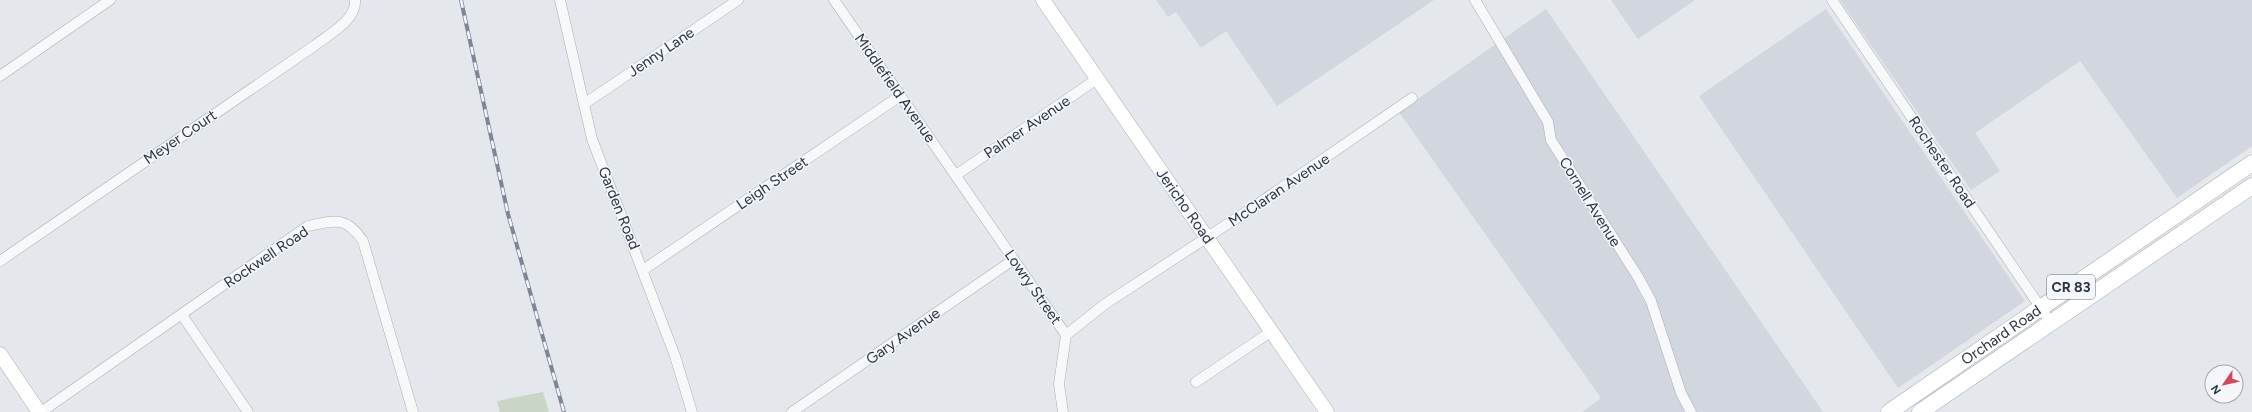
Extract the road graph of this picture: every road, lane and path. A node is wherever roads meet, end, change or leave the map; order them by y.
1 (110, 0) edge
2 (560, 0) edge
3 (738, 0) edge
4 (834, 0) edge
5 (1043, 0) edge
6 (1475, 0) edge
7 (1832, 0) edge
8 (355, 4) edge
9 (0, 76) edge
10 (1097, 79) junction
11 (900, 96) junction
12 (1412, 98) dead end
13 (584, 104) junction
14 (2252, 163) edge
15 (956, 175) junction
16 (2252, 186) edge
17 (1208, 238) junction
18 (1013, 260) junction
19 (0, 261) edge
20 (643, 270) junction
21 (2041, 308) junction
22 (182, 315) junction
23 (2051, 323) junction
24 (1272, 331) junction
25 (1066, 335) junction
26 (0, 354) edge
27 (1196, 382) dead end
28 (40, 412) edge
29 (248, 412) edge
30 (413, 412) edge
31 (692, 412) edge
32 (792, 412) edge
33 (1063, 412) edge
34 (1327, 412) edge
35 (1691, 412) edge
36 (1889, 412) edge
37 (1920, 412) edge

1 - 9 street
2 - 13 street, Garden Road
3 - 13 street, Jenny Lane
4 - 11 street, Middlefield Avenue
5 - 10 main road, Jericho Road
6 - 35 street, Cornell Avenue
7 - 21 street, Rochester Road
8 - 19 street, Meyer Court
10 - 15 street, Palmer Avenue
10 - 17 main road, Jericho Road
11 - 15 street, Middlefield Avenue
11 - 20 street, Leigh Street
12 - 17 street, McClaran Avenue
13 - 20 street, Garden Road
14 - 21 main road, Orchard Road / CR 83
15 - 18 street, Lowry Street
16 - 23 main road, Orchard Road / CR 83
17 - 24 main road, Jericho Road
17 - 25 street, McClaran Avenue
18 - 25 street, Lowry Street
18 - 32 street, Gary Avenue
20 - 31 street, Garden Road
21 - 23 street, Rochester Road
21 - 36 main road, Orchard Road / CR 83
22 - 28 street, Rockwell Road
22 - 29 street
22 - 30 street, Rockwell Road
23 - 37 main road, Orchard Road / CR 83
24 - 27 street
24 - 34 main road, Jericho Road
25 - 33 street, Lowry Street
26 - 28 main road

